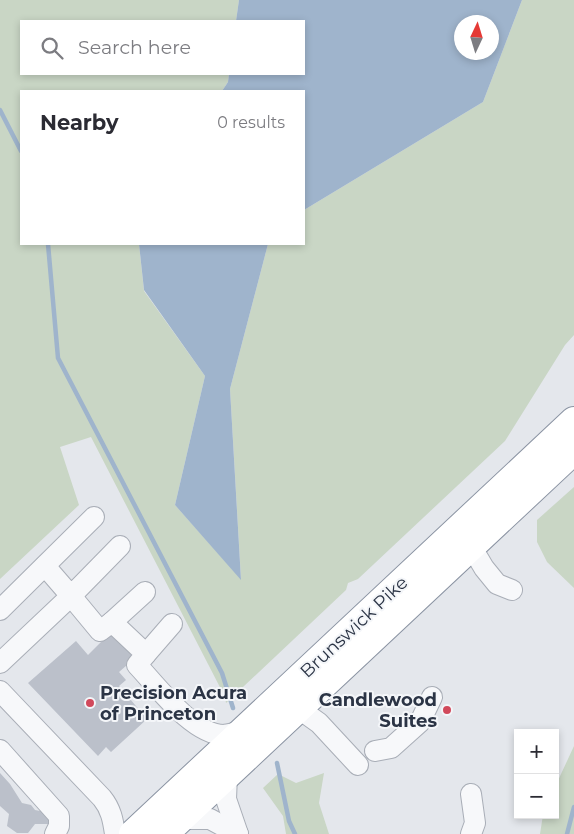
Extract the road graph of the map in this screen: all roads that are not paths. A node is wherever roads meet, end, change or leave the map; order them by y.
1 (574, 421) edge
2 (574, 450) edge
3 (94, 517) dead end
4 (120, 546) dead end
5 (472, 546) junction
6 (45, 566) junction
7 (512, 590) dead end
8 (146, 592) dead end
9 (70, 596) junction
10 (0, 610) edge
11 (112, 622) junction
12 (172, 624) dead end
13 (146, 654) junction
14 (0, 663) edge
15 (0, 691) edge
16 (298, 708) junction
17 (243, 731) junction
18 (0, 750) edge
19 (358, 765) dead end
20 (227, 775) junction
21 (470, 794) dead end
22 (172, 826) edge
23 (56, 834) edge
24 (115, 834) edge
25 (133, 834) edge
26 (238, 834) edge
27 (471, 834) edge

1 - 17 highway, Brunswick Pike
2 - 5 highway, Brunswick Pike
3 - 6 lane
4 - 9 lane
5 - 7 lane
5 - 16 highway, Brunswick Pike
6 - 9 lane
6 - 10 lane
8 - 11 lane
9 - 11 lane
9 - 14 lane
11 - 13 lane
12 - 13 lane
13 - 17 lane
15 - 24 lane
16 - 19 lane
16 - 20 highway, Brunswick Pike
17 - 25 highway, Brunswick Pike
18 - 23 lane
20 - 22 highway, Brunswick Pike
20 - 26 lane
21 - 27 lane
22 - 26 lane

